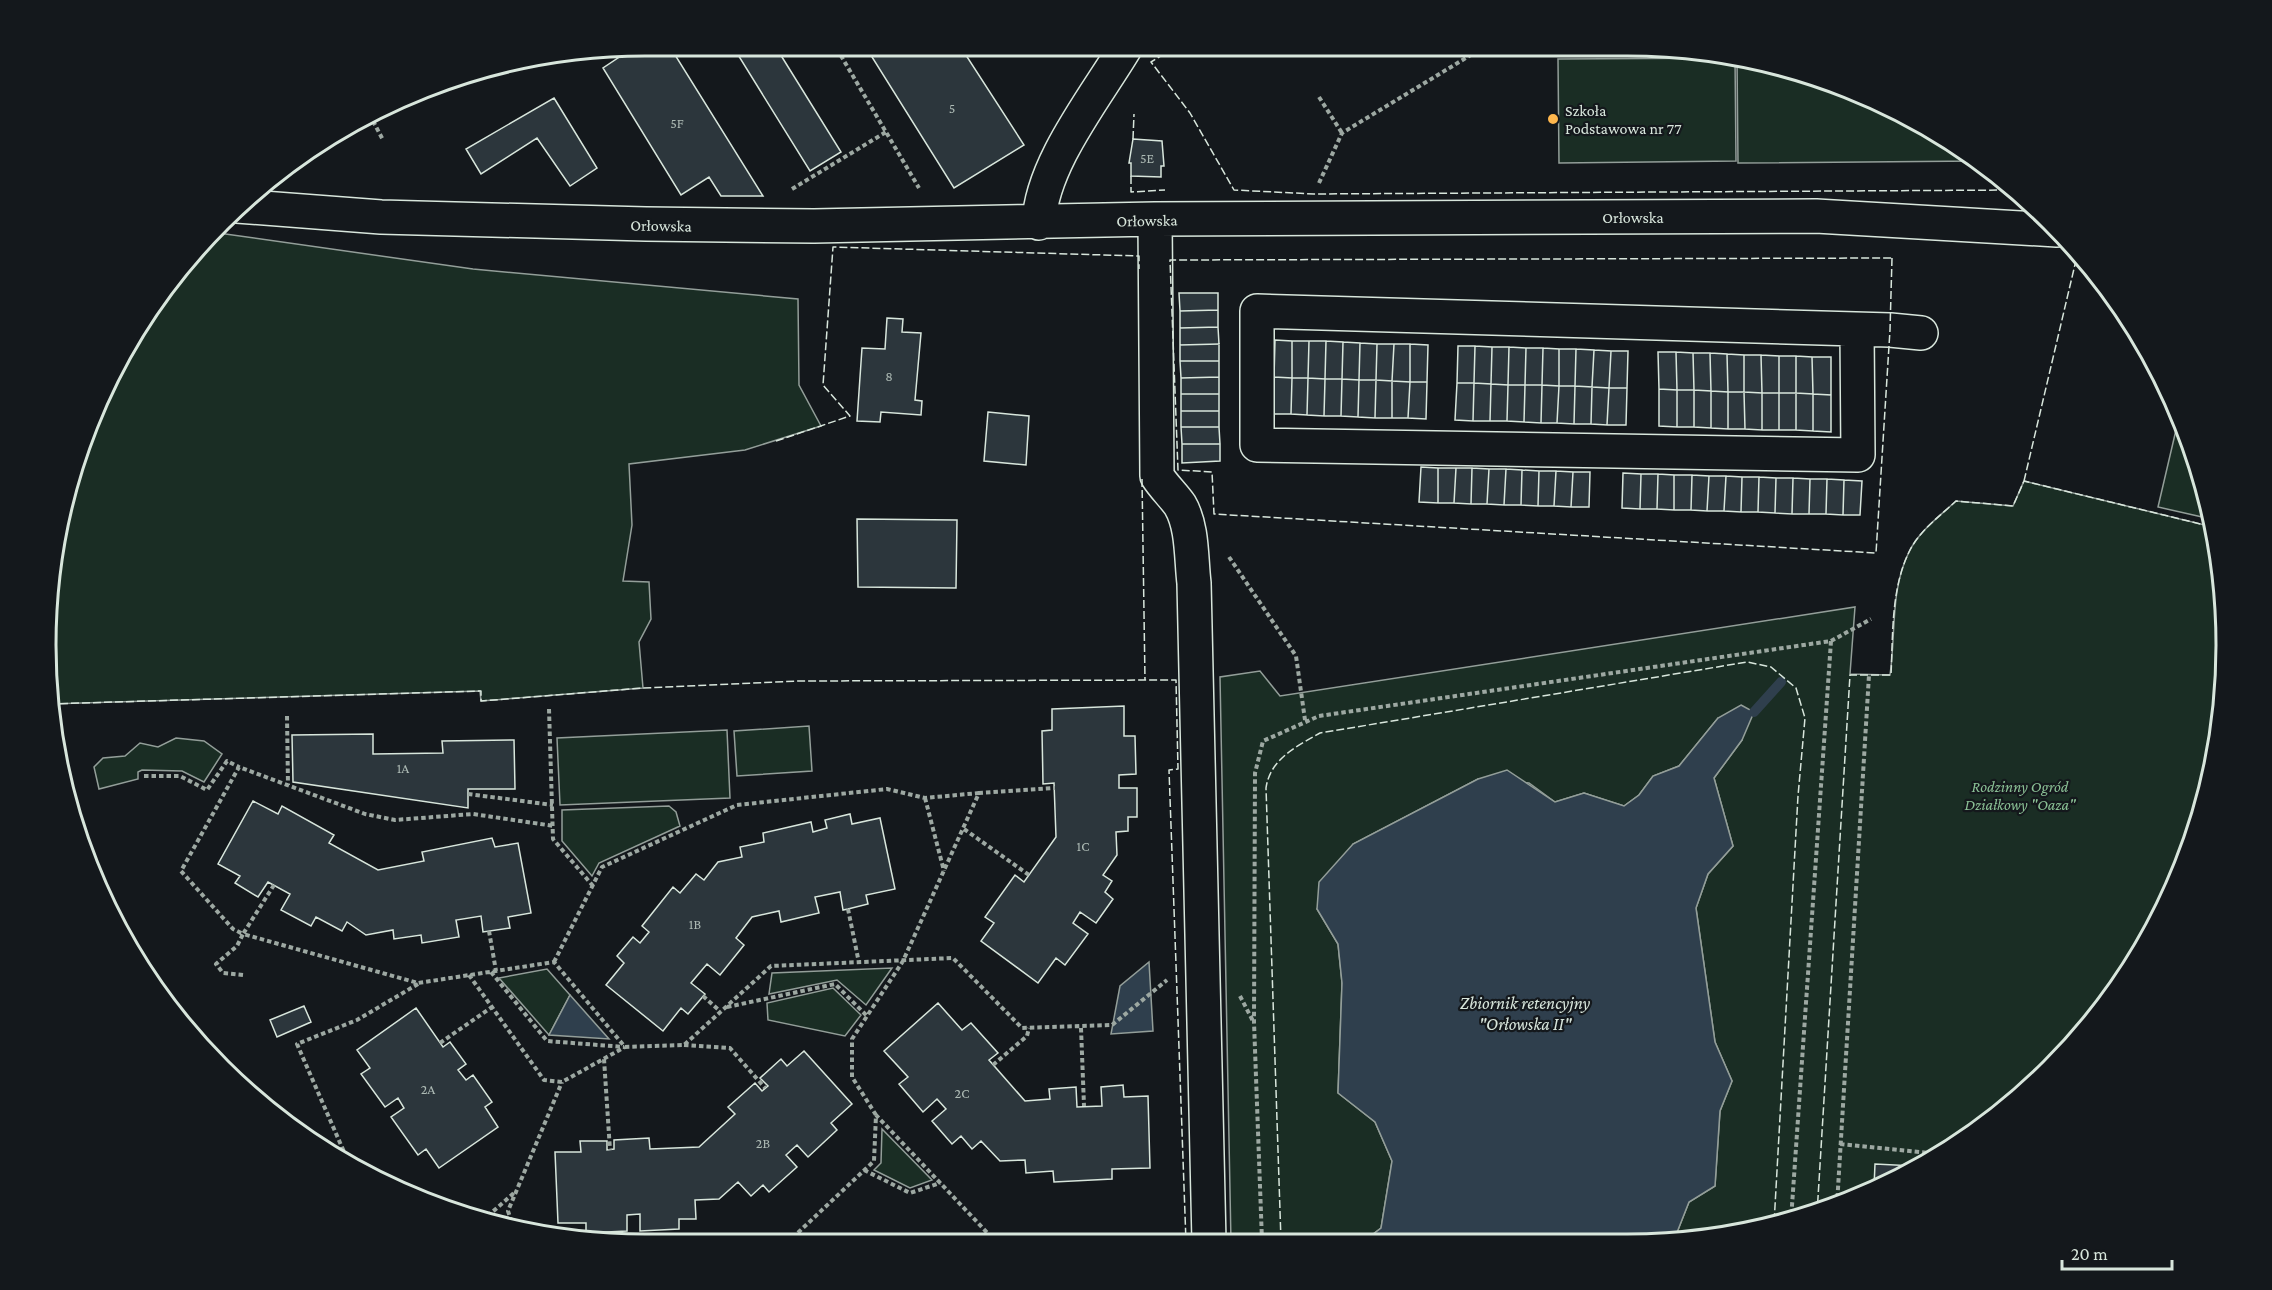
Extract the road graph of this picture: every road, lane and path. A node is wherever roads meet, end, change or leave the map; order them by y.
1 (841, 56) edge
2 (1120, 56) edge
3 (1469, 56) edge
4 (1319, 97) dead end
5 (373, 122) edge
6 (886, 132) junction
7 (1342, 133) junction
8 (383, 140) dead end
9 (786, 193) dead end
10 (925, 198) dead end
11 (251, 207) edge
12 (1155, 219) junction
13 (1298, 219) junction
14 (1040, 224) junction
15 (2045, 229) edge
16 (1857, 330) junction
17 (1921, 333) dead end
18 (1225, 552) dead end
19 (1871, 619) dead end
20 (1831, 641) junction
21 (1869, 675) dead end
22 (549, 709) dead end
23 (287, 716) dead end
24 (1305, 720) junction
25 (239, 767) junction
26 (144, 776) dead end
27 (288, 785) junction
28 (1055, 788) dead end
29 (979, 793) junction
30 (468, 794) dead end
31 (925, 798) junction
32 (553, 805) junction
33 (554, 826) junction
34 (964, 830) junction
35 (944, 872) junction
36 (1029, 875) dead end
37 (274, 885) dead end
38 (593, 886) junction
39 (848, 909) dead end
40 (489, 931) dead end
41 (243, 934) junction
42 (903, 961) junction
43 (554, 962) junction
44 (859, 963) junction
45 (493, 972) junction
46 (243, 975) dead end
47 (469, 975) junction
48 (418, 983) junction
49 (1152, 993) dead end
50 (703, 996) dead end
51 (492, 1007) junction
52 (723, 1010) junction
53 (867, 1016) junction
54 (1029, 1028) junction
55 (1081, 1028) junction
56 (440, 1043) dead end
57 (684, 1045) junction
58 (625, 1047) junction
59 (604, 1059) junction
60 (993, 1065) dead end
61 (562, 1082) junction
62 (765, 1088) dead end
63 (1084, 1106) dead end
64 (876, 1115) junction
65 (1840, 1144) junction
66 (610, 1150) dead end
67 (344, 1152) edge
68 (1927, 1153) edge
69 (864, 1170) junction
70 (940, 1183) junction
71 (515, 1192) junction
72 (1837, 1195) edge
73 (1792, 1210) edge
74 (490, 1214) edge
75 (511, 1218) edge
76 (796, 1234) edge
77 (988, 1234) edge
78 (1209, 1234) edge
79 (1262, 1234) edge

1 - 6 path
2 - 14 street
3 - 7 path
4 - 7 path
5 - 8 path
6 - 9 path
6 - 10 path
7 - 13 path
11 - 14 street, Orłowska
12 - 13 street, Orłowska
12 - 14 street, Orłowska
12 - 78 street
13 - 15 street, Orłowska
16 - 16 street
16 - 17 street
18 - 24 path
19 - 20 path
20 - 24 path
20 - 73 path
21 - 65 path
22 - 32 path
23 - 27 path
24 - 79 path
25 - 26 path
25 - 27 path
25 - 41 path
27 - 33 path
28 - 29 path
29 - 31 path
29 - 34 path
30 - 32 path
31 - 35 path
31 - 38 path
32 - 33 path
33 - 38 path
34 - 35 path
34 - 36 path
35 - 42 path
37 - 41 path
38 - 43 path
39 - 44 path
40 - 45 path
41 - 46 path
41 - 48 path
42 - 44 path
42 - 53 path
42 - 54 path
43 - 45 path
43 - 58 path
44 - 52 path
45 - 47 path
45 - 58 path
47 - 48 path
47 - 51 path
48 - 67 path
49 - 55 path
50 - 52 path
51 - 56 path
51 - 61 path
52 - 53 path
52 - 57 path
53 - 64 path
54 - 55 path
54 - 60 path
55 - 63 path
57 - 58 path
57 - 62 path
58 - 59 path
59 - 61 path
59 - 66 path
61 - 71 path
64 - 69 path
64 - 70 path
65 - 68 path
65 - 72 path
69 - 70 path
69 - 76 path
70 - 77 path
71 - 74 path
71 - 75 path

